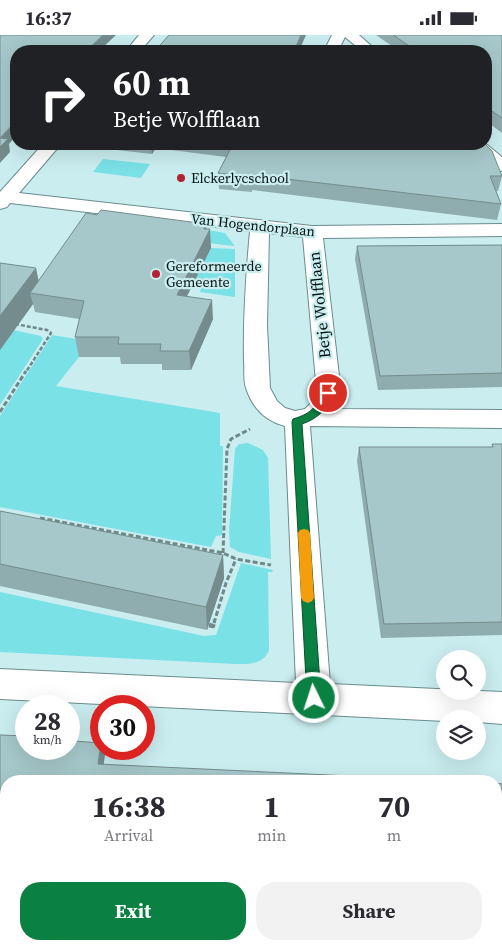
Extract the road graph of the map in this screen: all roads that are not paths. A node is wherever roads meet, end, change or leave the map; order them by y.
1 (147, 35) edge
2 (351, 35) edge
3 (138, 45) edge
4 (363, 45) edge
5 (47, 150) edge
6 (483, 150) edge
7 (502, 166) edge
8 (3, 200) edge
9 (260, 227) junction
10 (502, 230) edge
11 (312, 232) junction
12 (295, 418) junction
13 (502, 419) edge
14 (0, 684) edge
15 (314, 698) junction
16 (502, 708) edge

1 - 3 street
2 - 4 street
5 - 8 street
6 - 7 street
8 - 9 street, Van Hogendorplaan
9 - 11 street, Van Hogendorplaan
9 - 12 street
10 - 11 street, Van Hogendorplaan
11 - 12 street, Betje Wolfflaan
12 - 13 street
12 - 15 street
14 - 15 street
15 - 16 street

